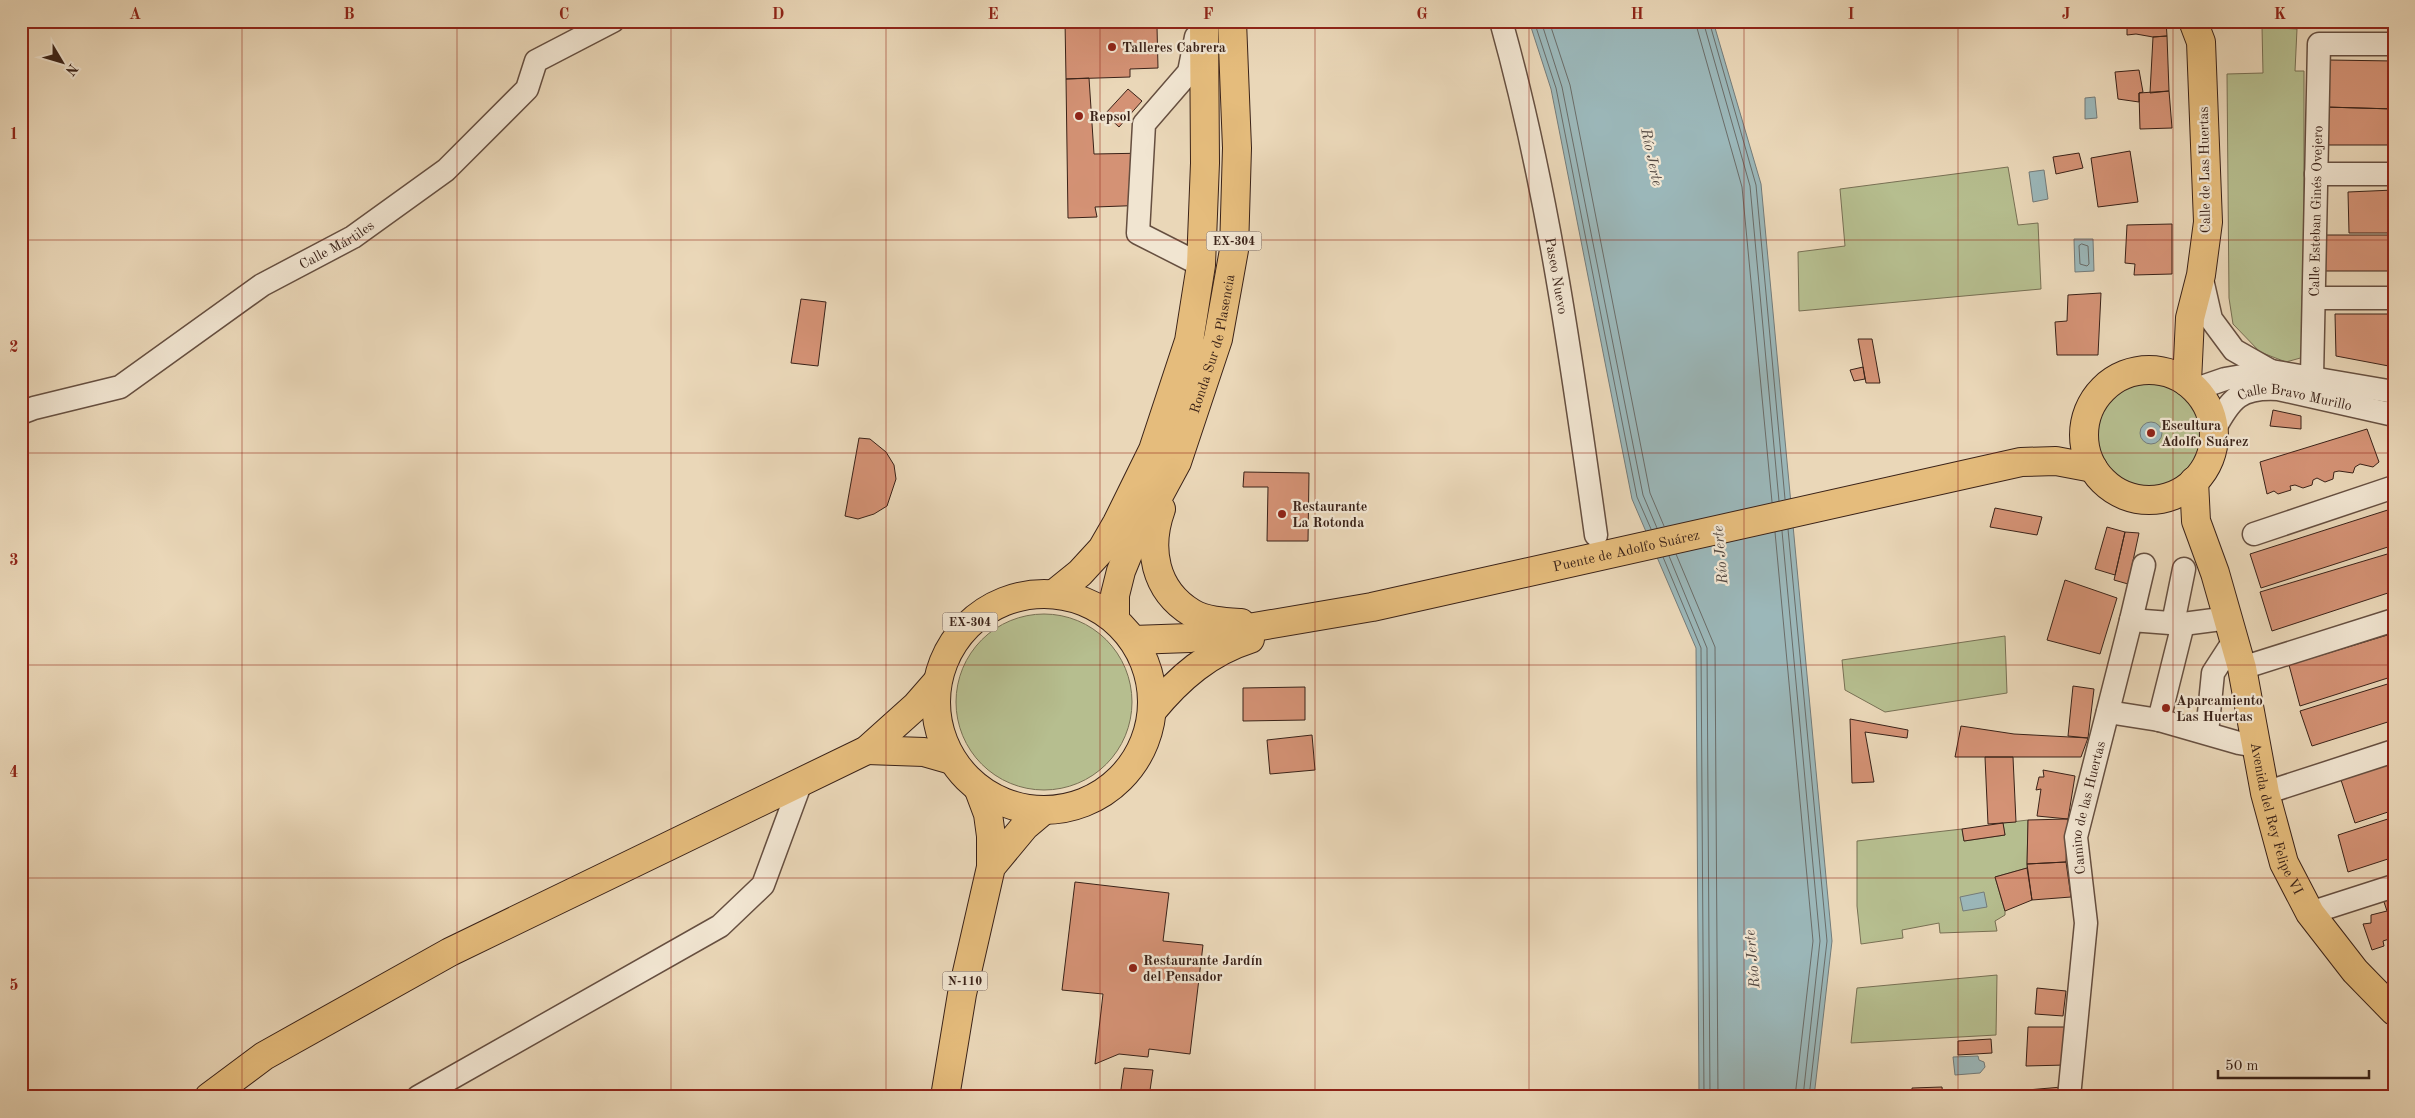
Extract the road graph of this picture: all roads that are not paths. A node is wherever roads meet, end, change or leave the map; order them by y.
1 (613, 21) edge
2 (1200, 21) edge
3 (1204, 21) edge
4 (1232, 21) edge
5 (1501, 21) edge
6 (2197, 28) edge
7 (2394, 44) edge
8 (2316, 174) junction
9 (2394, 174) edge
10 (1201, 266) junction
11 (2202, 275) junction
12 (2314, 298) junction
13 (2394, 298) edge
14 (2190, 318) junction
15 (2150, 370) junction
16 (2271, 371) junction
17 (2312, 377) junction
18 (2191, 385) junction
19 (2394, 392) edge
20 (21, 413) edge
21 (2394, 415) edge
22 (2085, 423) junction
23 (2214, 430) junction
24 (1177, 462) junction
25 (2018, 463) junction
26 (2093, 468) junction
27 (2194, 481) junction
28 (2394, 488) edge
29 (2159, 499) junction
30 (2254, 534) dead end
31 (1596, 535) dead end
32 (2200, 535) junction
33 (2144, 565) dead end
34 (2184, 569) dead end
35 (1054, 594) junction
36 (1319, 617) junction
37 (1115, 620) junction
38 (2131, 620) junction
39 (2394, 620) edge
40 (1270, 624) junction
41 (2178, 624) junction
42 (2232, 629) junction
43 (1133, 640) junction
44 (2242, 668) junction
45 (937, 682) junction
46 (1152, 711) junction
47 (2108, 712) junction
48 (2159, 720) junction
49 (2207, 733) junction
50 (2256, 746) junction
51 (867, 750) junction
52 (2394, 751) edge
53 (952, 760) junction
54 (801, 782) junction
55 (980, 790) junction
56 (2265, 793) junction
57 (1044, 810) junction
58 (990, 867) junction
59 (2394, 886) edge
60 (2310, 913) junction
61 (2355, 971) junction
62 (2394, 993) edge
63 (2394, 1012) edge
64 (209, 1097) edge
65 (418, 1097) edge
66 (945, 1097) edge
67 (2069, 1097) edge

1 - 20 street, Calle Mártiles
2 - 10 street
3 - 10 main road, Ronda Sur de Plasencia / EX-304
4 - 24 main road, Ronda Sur de Plasencia / EX-304
5 - 31 street, Paseo Nuevo
6 - 11 main road, Calle de Las Huertas
7 - 8 street, Calle Esteban Ginés Ovejero
8 - 9 street
8 - 12 street, Calle Esteban Ginés Ovejero
10 - 35 main road, Ronda Sur de Plasencia / EX-304
11 - 14 main road, Calle de Las Huertas
11 - 16 street, Calle Bravo Murillo
12 - 13 street
12 - 17 street, Calle Esteban Ginés Ovejero
14 - 15 main road
14 - 18 main road
15 - 18 main road
15 - 22 main road
16 - 17 street, Calle Bravo Murillo
16 - 18 street, Calle Bravo Murillo
17 - 19 street, Calle Bravo Murillo
18 - 23 main road
21 - 23 street, Calle Bravo Murillo
22 - 25 main road
22 - 26 main road
23 - 27 main road
24 - 37 main road, Ronda Sur de Plasencia / EX-304
24 - 40 main road
25 - 26 main road
25 - 36 main road, Puente de Adolfo Suárez
26 - 29 main road
27 - 29 main road
27 - 32 main road
28 - 30 street
29 - 32 main road
32 - 42 main road, Avenida del Rey Felipe VI
33 - 38 street, Camino de las Huertas
34 - 41 street
35 - 37 main road, EX-304
35 - 45 main road, EX-304
36 - 40 main road
36 - 46 main road
37 - 43 main road, EX-304
38 - 41 street
38 - 47 street, Camino de las Huertas
39 - 44 street
40 - 43 main road
41 - 42 street
41 - 48 street
42 - 44 main road, Avenida del Rey Felipe VI
42 - 49 street
43 - 46 main road, EX-304
44 - 50 main road, Avenida del Rey Felipe VI
45 - 51 main road
45 - 53 main road, EX-304
46 - 57 main road, EX-304
47 - 48 street
47 - 67 street, Camino de las Huertas
48 - 49 street
49 - 50 street
50 - 56 main road, Avenida del Rey Felipe VI
51 - 53 main road
51 - 54 main road
52 - 56 street
53 - 55 main road, EX-304
54 - 64 main road
54 - 65 street
55 - 57 main road, EX-304
55 - 58 main road, N-110
56 - 60 main road, Avenida del Rey Felipe VI
57 - 58 main road, N-110
58 - 66 main road, N-110
59 - 60 street
60 - 61 main road, Avenida del Rey Felipe VI
61 - 62 main road, Avenida del Rey Felipe VI
61 - 63 main road, Avenida del Rey Felipe VI

